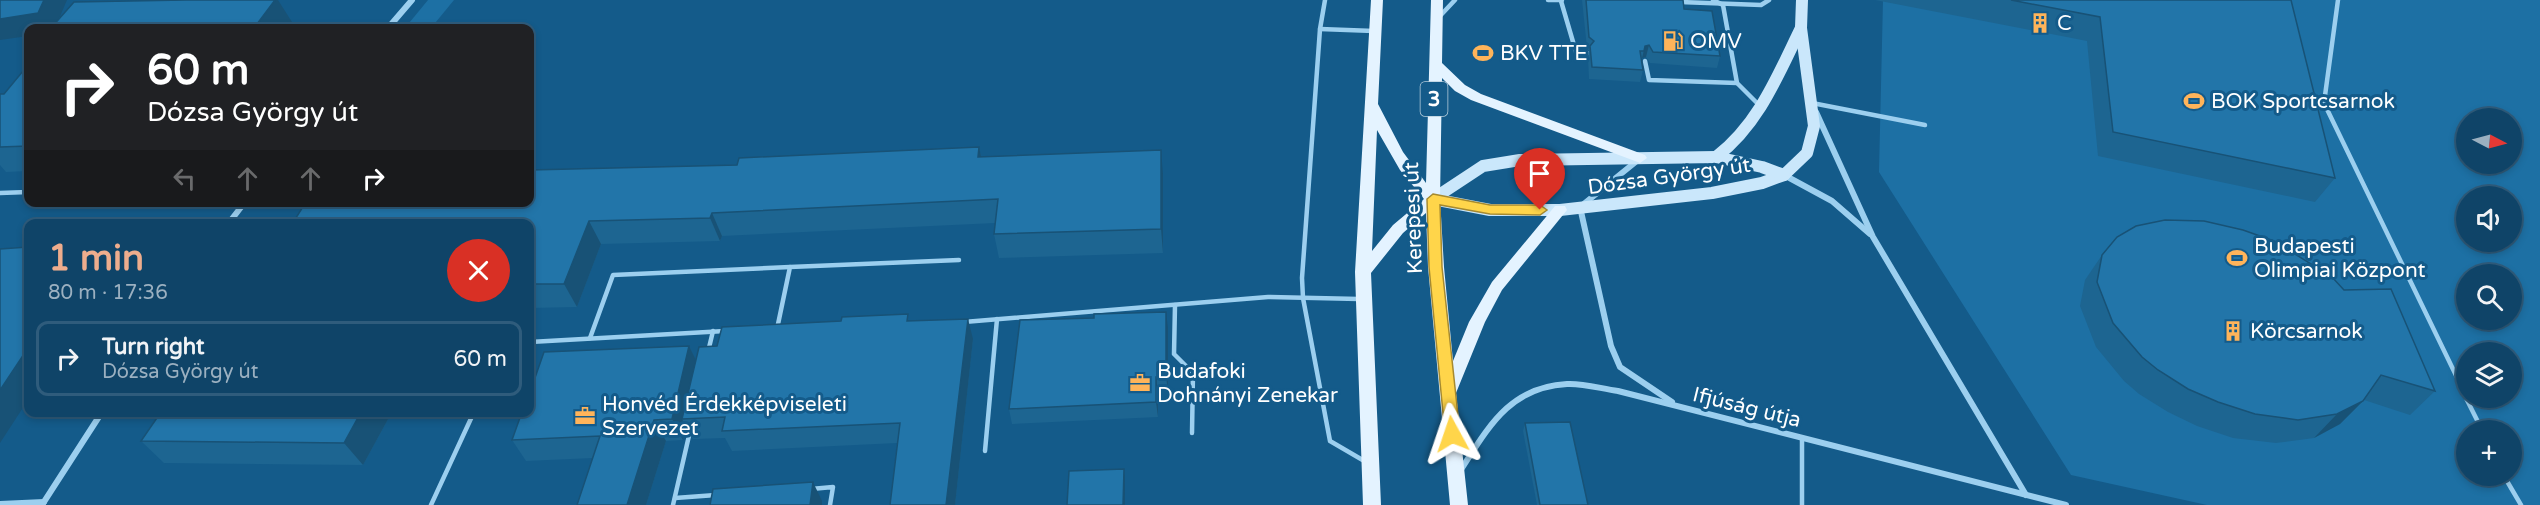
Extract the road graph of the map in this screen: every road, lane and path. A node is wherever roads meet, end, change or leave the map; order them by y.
1 (412, 0) edge
2 (1325, 0) edge
3 (1377, 0) edge
4 (1437, 0) edge
5 (1455, 0) edge
6 (1548, 0) edge
7 (1562, 0) edge
8 (1713, 0) edge
9 (1769, 0) edge
10 (1802, 0) edge
11 (2338, 0) edge
12 (1679, 2) edge
13 (1723, 5) junction
14 (1436, 21) junction
15 (391, 24) edge
16 (1801, 28) junction
17 (1320, 29) junction
18 (1374, 31) junction
19 (1587, 53) dead end
20 (1645, 61) edge
21 (1435, 63) junction
22 (1737, 83) junction
23 (1371, 100) junction
24 (1812, 103) junction
25 (1760, 106) junction
26 (1925, 125) dead end
27 (1716, 157) junction
28 (1640, 158) junction
29 (1784, 175) junction
30 (24, 192) edge
31 (0, 193) edge
32 (1433, 199) junction
33 (241, 207) edge
34 (1580, 207) junction
35 (1560, 210) junction
36 (232, 219) edge
37 (1873, 237) junction
38 (959, 260) dead end
39 (790, 267) junction
40 (1363, 274) junction
41 (1303, 298) junction
42 (1363, 299) junction
43 (1175, 305) junction
44 (997, 319) junction
45 (953, 323) edge
46 (777, 329) junction
47 (789, 329) edge
48 (766, 330) edge
49 (713, 331) junction
50 (735, 331) edge
51 (590, 338) junction
52 (534, 342) edge
53 (706, 365) edge
54 (2456, 376) edge
55 (1448, 392) junction
56 (1677, 406) junction
57 (99, 417) edge
58 (472, 417) edge
59 (693, 420) edge
60 (1192, 434) dead end
61 (1802, 438) junction
62 (986, 451) dead end
63 (1369, 464) junction
64 (1456, 477) junction
65 (2510, 486) edge
66 (799, 489) edge
67 (720, 495) edge
68 (2026, 495) junction
69 (675, 498) junction
70 (0, 504) edge
71 (43, 504) edge
72 (431, 505) edge
73 (673, 505) edge
74 (830, 505) edge
75 (1372, 505) edge
76 (1459, 505) edge
77 (1802, 505) edge
78 (2066, 505) edge
79 (2521, 505) edge

1 - 15 street
2 - 17 lane
3 - 18 main road, Kerepesi út
4 - 14 main road, Kerepesi út / 3
5 - 14 lane
6 - 7 lane
7 - 19 lane
8 - 13 lane
9 - 13 lane
10 - 16 main road, Dózsa György út
11 - 54 lane
12 - 13 lane
13 - 22 lane
14 - 21 main road, Kerepesi út / 3
16 - 24 main road, Dózsa György út
16 - 25 main road, Dózsa György út
17 - 18 lane
17 - 41 lane
18 - 23 main road, Kerepesi út
20 - 22 lane
21 - 28 main road
21 - 32 main road, Kerepesi út / 3
22 - 25 lane
23 - 32 main road
23 - 40 main road, Kerepesi út
24 - 26 lane
24 - 29 main road, Dózsa György út
24 - 37 street, Dózsa György út
25 - 27 main road, Dózsa György út
27 - 28 main road, Dózsa György út
27 - 29 main road
28 - 32 main road, Dózsa György út
28 - 34 street
29 - 34 main road, Dózsa György út
29 - 37 street, Dózsa György út
30 - 31 lane
32 - 35 main road, Dózsa György út
32 - 40 main road
32 - 55 main road, Kerepesi út / 3
33 - 36 street
34 - 35 main road, Dózsa György út
34 - 56 street
35 - 55 main road
37 - 68 street, Dózsa György út
38 - 39 lane
39 - 46 lane
39 - 51 lane
40 - 42 main road, Kerepesi út
41 - 42 lane
41 - 43 lane
41 - 63 lane
42 - 63 main road, Kerepesi út
43 - 44 lane
43 - 60 lane
44 - 45 lane
44 - 62 lane
46 - 47 lane
46 - 48 lane
49 - 50 lane
49 - 51 lane
49 - 53 lane
51 - 52 lane
55 - 64 main road, Kerepesi út / 3
56 - 61 street, Ifjúság útja
56 - 64 street, Ifjúság útja
57 - 71 street
58 - 72 lane
59 - 69 lane
61 - 68 street, Ifjúság útja
61 - 77 lane
63 - 75 main road, Kerepesi út
64 - 76 main road, Kerepesi út / 3
65 - 79 lane
66 - 74 lane
67 - 69 lane
68 - 78 street, Ifjúság útja
69 - 73 lane
70 - 71 street

